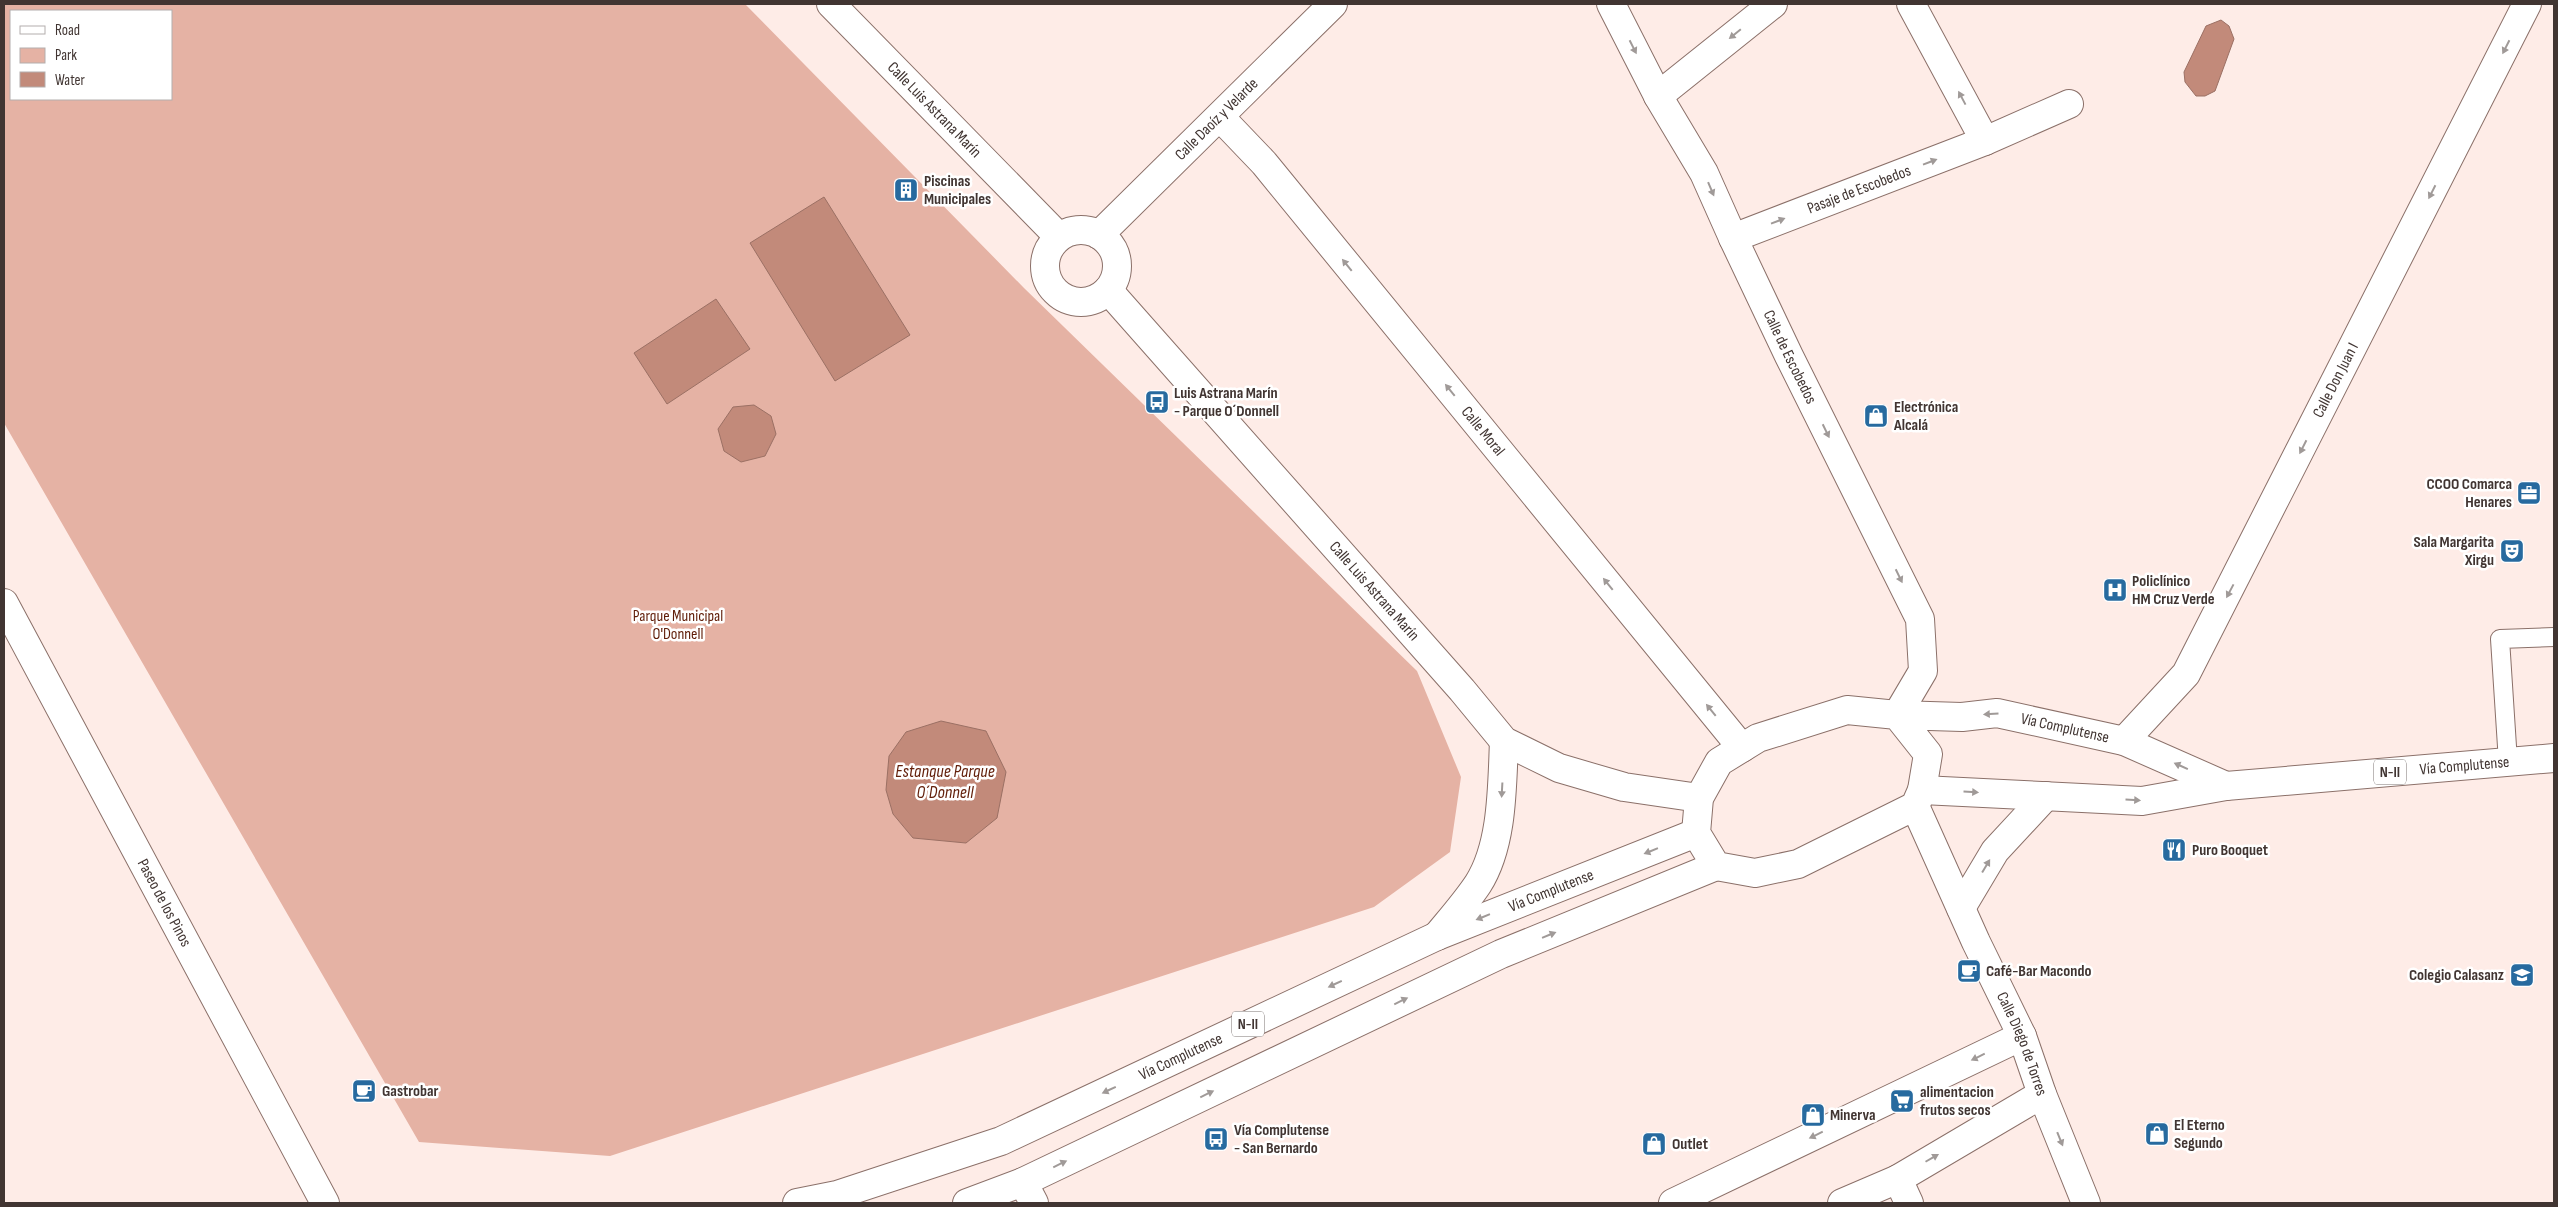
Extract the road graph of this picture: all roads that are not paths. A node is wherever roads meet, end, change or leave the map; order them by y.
1 (831, 4) edge
2 (1333, 4) edge
3 (1611, 4) edge
4 (1773, 4) edge
5 (1911, 4) edge
6 (2520, 7) edge
7 (1658, 96) junction
8 (2069, 104) dead end
9 (1220, 117) junction
10 (1985, 141) junction
11 (1099, 235) junction
12 (1059, 237) junction
13 (1733, 238) junction
14 (1108, 290) junction
15 (4, 603) edge
16 (2554, 638) edge
17 (1897, 715) junction
18 (1504, 741) junction
19 (2124, 741) junction
20 (1742, 748) junction
21 (2554, 758) edge
22 (2508, 762) junction
23 (2226, 786) junction
24 (2046, 796) junction
25 (1699, 798) junction
26 (1918, 798) junction
27 (1696, 833) junction
28 (1716, 866) junction
29 (1961, 908) junction
30 (1437, 936) junction
31 (2022, 1036) junction
32 (2042, 1094) junction
33 (1898, 1179) junction
34 (1028, 1193) edge
35 (1680, 1202) edge
36 (325, 1203) edge
37 (797, 1203) edge
38 (967, 1203) edge
39 (1842, 1203) edge
40 (1910, 1203) edge
41 (2086, 1203) edge

1 - 12 street, Calle Luis Astrana Marín
2 - 9 street, Calle Daoíz y Velarde
3 -> 7 street, Calle de Escobedos
4 -> 7 street
10 -> 5 street
6 -> 19 street, Calle Don Juan I
7 -> 13 street, Calle de Escobedos
8 - 10 street, Pasaje de Escobedos
9 - 11 street, Calle Daoíz y Velarde
20 -> 9 street, Calle Moral
13 -> 10 street, Pasaje de Escobedos
11 - 12 street
11 - 14 street
12 - 14 street
13 -> 17 street, Calle de Escobedos
14 - 18 street, Calle Luis Astrana Marín
15 - 36 street, Paseo de los Pinos
16 - 22 lane
19 -> 17 street, Vía Complutense / N-II
17 - 20 street, Vía Complutense
17 - 26 street
18 - 25 street, Calle Luis Astrana Marín
18 -> 30 street
23 -> 19 street, Vía Complutense / N-II
20 - 25 street, Vía Complutense
21 - 22 street, Vía Complutense / N-II
22 - 23 street, Vía Complutense / N-II
24 -> 23 street, Vía Complutense / N-II
26 -> 24 street, Vía Complutense / N-II
29 -> 24 street
25 - 27 street
26 - 28 street
26 - 29 street, Calle Diego de Torres
27 - 28 street
27 -> 30 street, Vía Complutense / N-II
34 -> 28 street
29 - 31 street, Calle Diego de Torres
30 -> 37 street, Vía Complutense / N-II
31 - 32 street, Calle Diego de Torres
31 -> 35 street
33 -> 32 street
32 -> 41 street, Calle Diego de Torres
33 - 39 street
33 - 40 street
34 - 38 street

